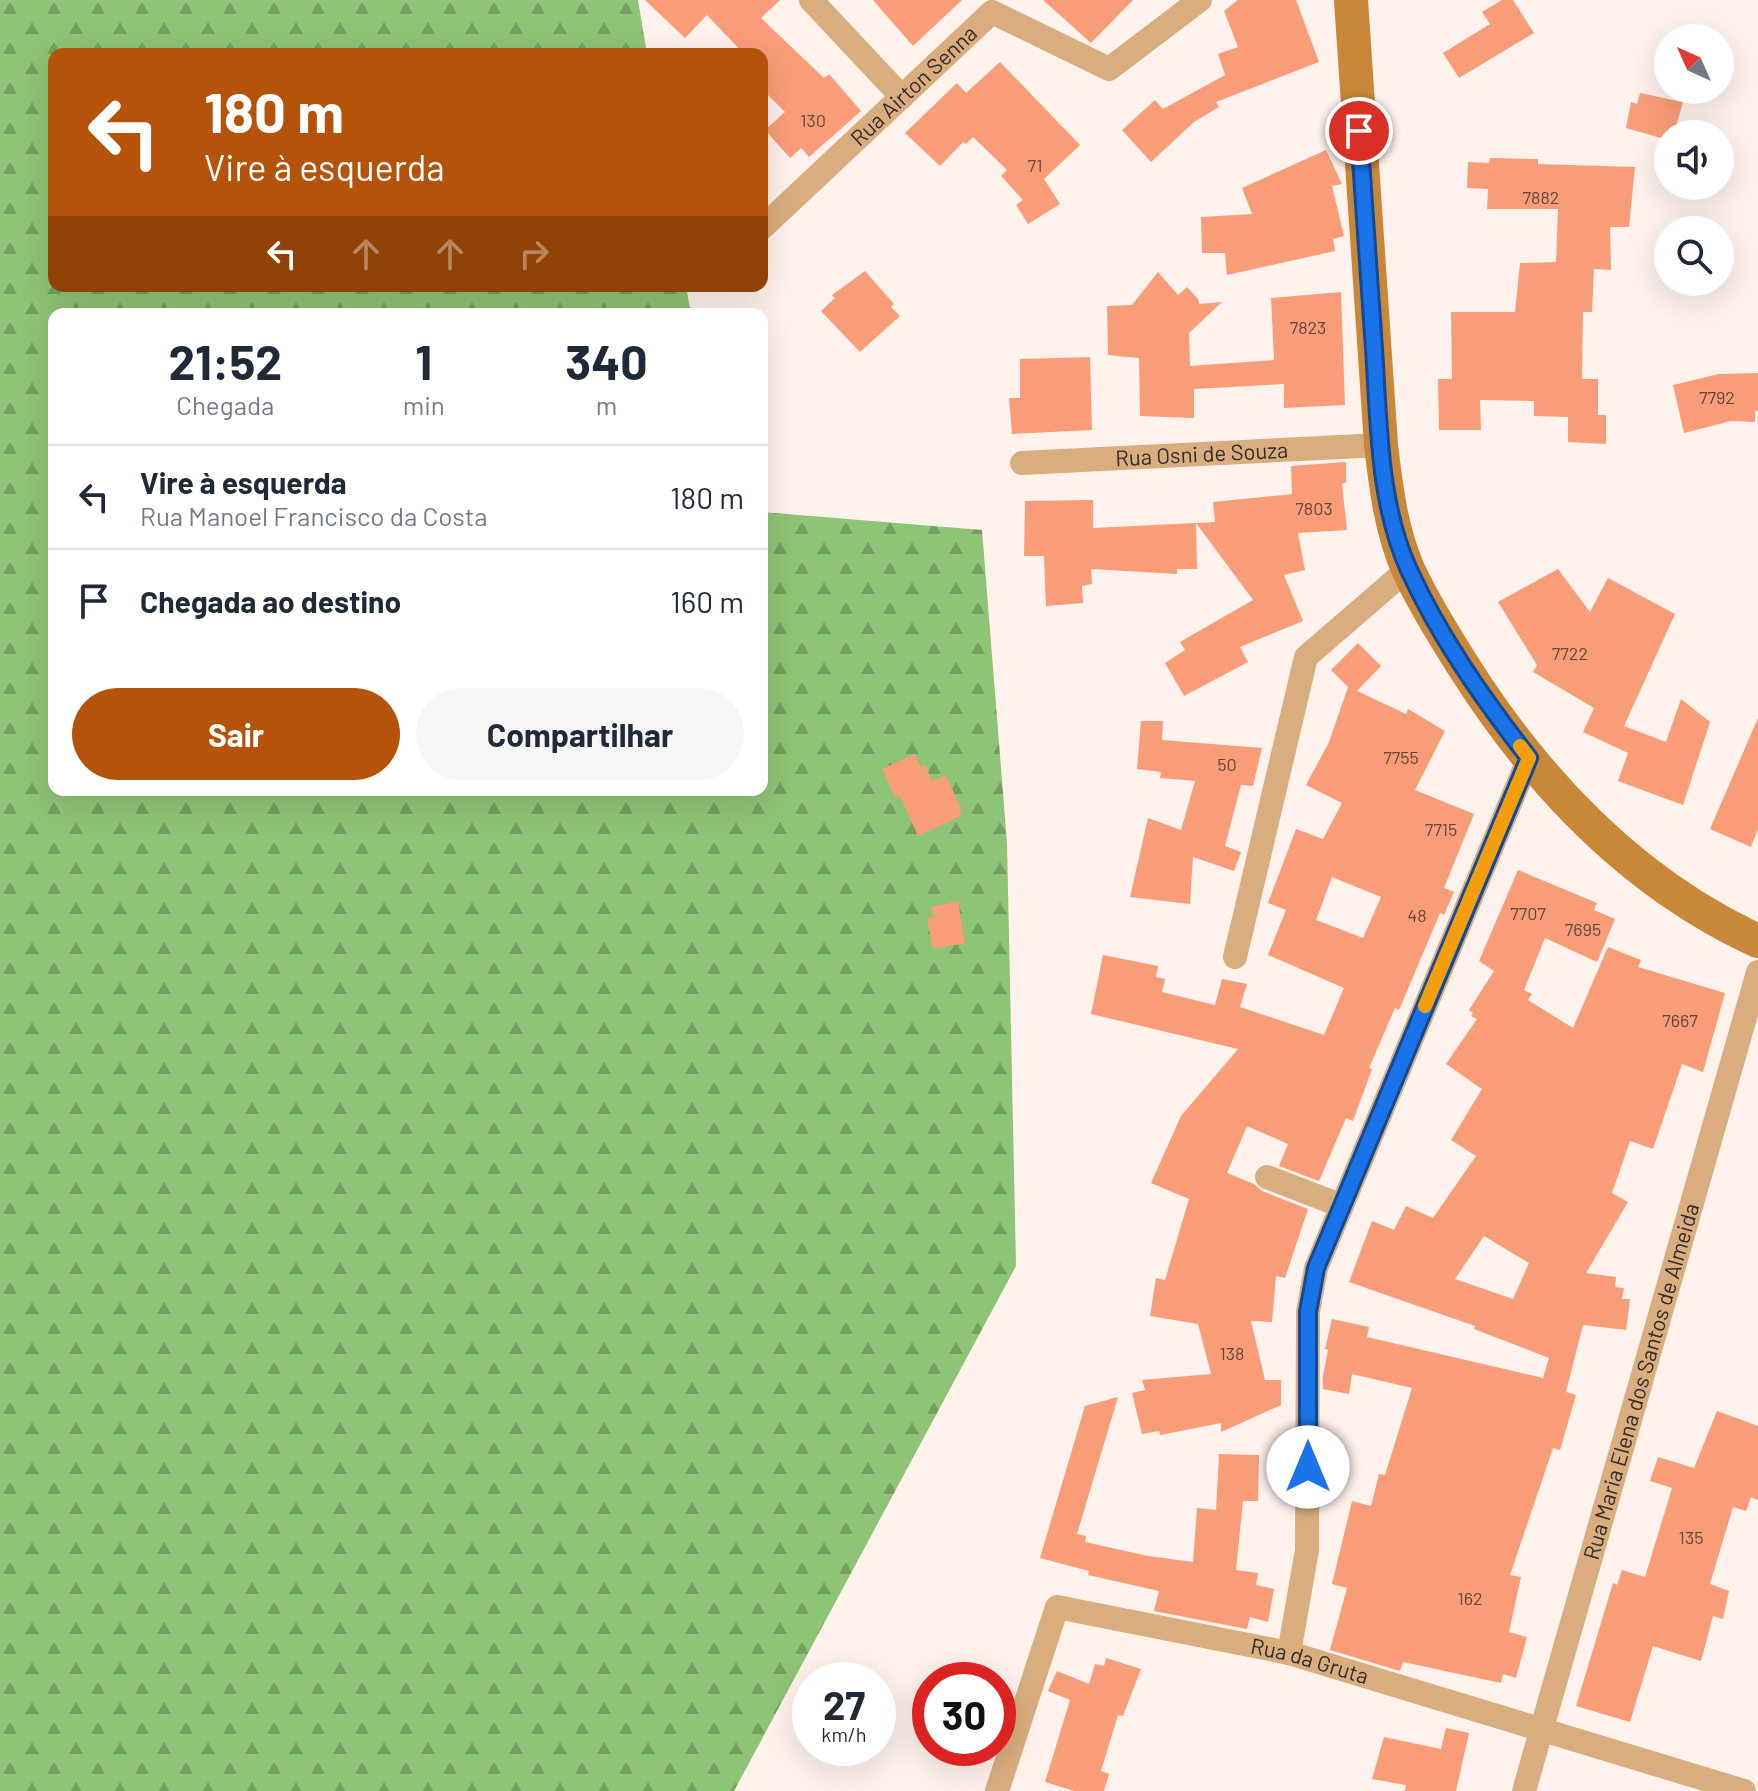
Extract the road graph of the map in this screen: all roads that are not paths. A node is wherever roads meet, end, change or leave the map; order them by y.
1 (811, 0) edge
2 (1200, 0) edge
3 (1351, 0) edge
4 (998, 6) edge
5 (902, 97) junction
6 (768, 222) edge
7 (1381, 445) junction
8 (1022, 463) dead end
9 (1408, 569) junction
10 (1529, 758) junction
11 (1758, 941) edge
12 (1235, 957) dead end
13 (1758, 972) edge
14 (1267, 1177) dead end
15 (1342, 1206) junction
16 (1289, 1653) junction
17 (1541, 1730) junction
18 (997, 1791) edge
19 (1524, 1791) edge
20 (1744, 1791) edge

1 - 5 street
2 - 4 street, Rua Airton Senna
3 - 7 main road
4 - 5 street, Rua Airton Senna
5 - 6 street, Rua Airton Senna
7 - 8 street, Rua Osni de Souza
7 - 9 main road
9 - 10 main road
9 - 12 street
10 - 11 main road
10 - 15 street
13 - 17 street, Rua Maria Elena dos Santos de Almeida
14 - 15 street
15 - 16 street
16 - 17 street, Rua da Gruta
16 - 18 street, Rua da Gruta
17 - 19 street, Rua Maria Elena dos Santos de Almeida
17 - 20 street, Rua da Gruta

